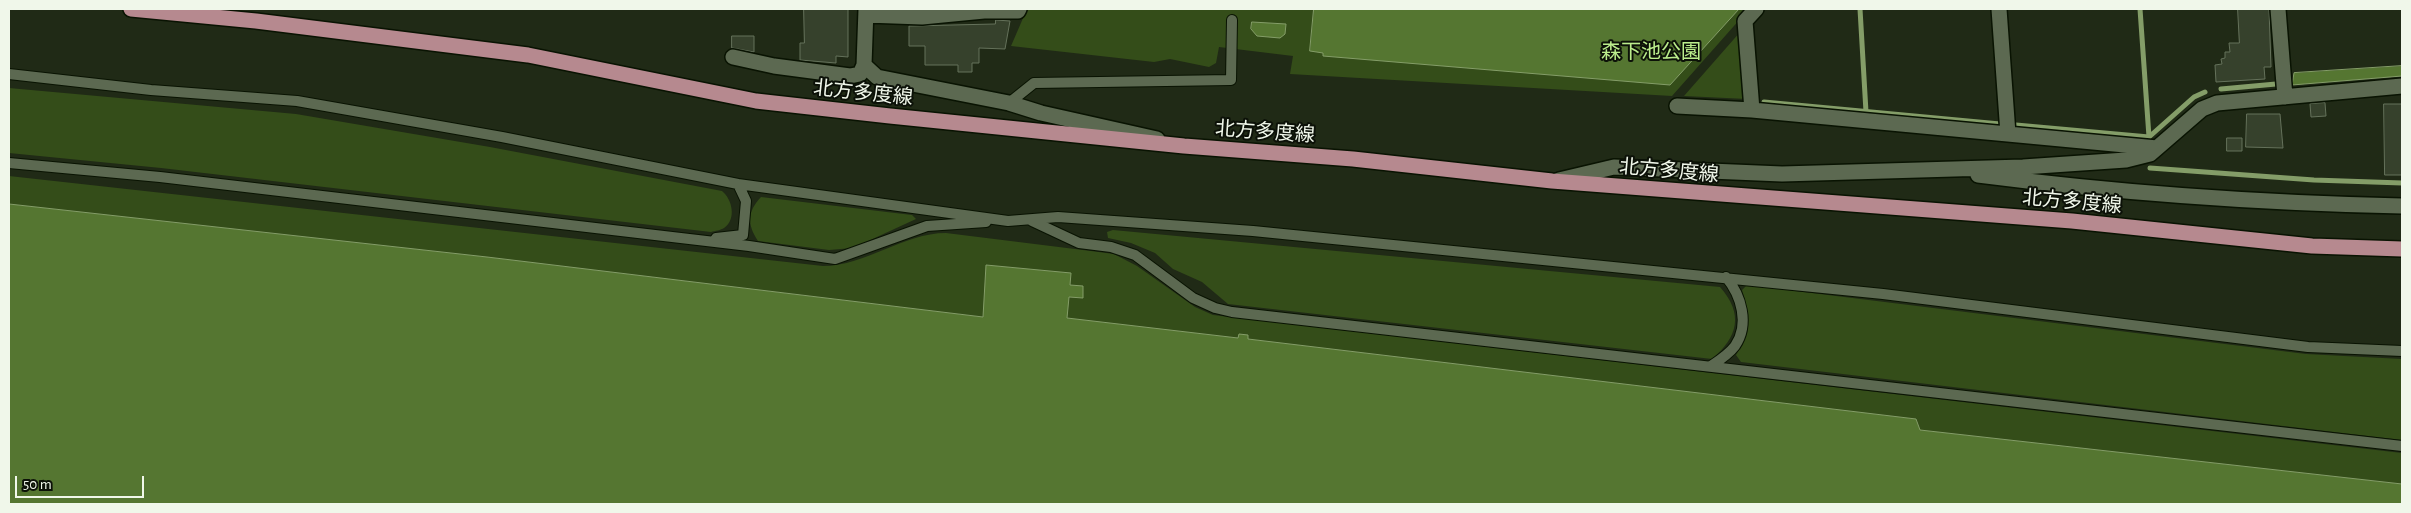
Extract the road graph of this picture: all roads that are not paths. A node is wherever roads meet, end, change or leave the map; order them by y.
1 (131, 9) edge
2 (1019, 9) edge
3 (1756, 9) edge
4 (1999, 9) edge
5 (2278, 9) edge
6 (866, 12) edge
7 (1232, 20) dead end
8 (733, 57) dead end
9 (864, 65) junction
10 (9, 74) edge
11 (2402, 86) edge
12 (2285, 97) junction
13 (1009, 103) junction
14 (1677, 106) dead end
15 (1752, 110) junction
16 (2008, 134) junction
17 (1184, 146) junction
18 (2157, 148) junction
19 (9, 163) edge
20 (1934, 170) junction
21 (1552, 181) junction
22 (738, 184) junction
23 (2402, 206) edge
24 (1030, 220) junction
25 (1008, 221) junction
26 (700, 240) junction
27 (2402, 250) edge
28 (1726, 277) junction
29 (2402, 351) edge
30 (1711, 366) junction
31 (2402, 446) edge

1 - 17 main road, 北方多度線
2 - 6 street
3 - 15 street
4 - 16 street
5 - 12 street
6 - 9 street
7 - 13 lane
8 - 9 street
9 - 13 street
10 - 22 lane
11 - 12 street
12 - 18 street
13 - 17 street
14 - 15 street
15 - 16 street
16 - 18 street
17 - 21 main road, 北方多度線
18 - 20 street
19 - 26 lane
20 - 21 street
20 - 23 street
21 - 27 main road, 北方多度線
22 - 25 lane
22 - 26 lane
24 - 25 lane
24 - 28 lane
24 - 30 lane
25 - 26 lane
28 - 29 lane
28 - 30 lane
30 - 31 lane

